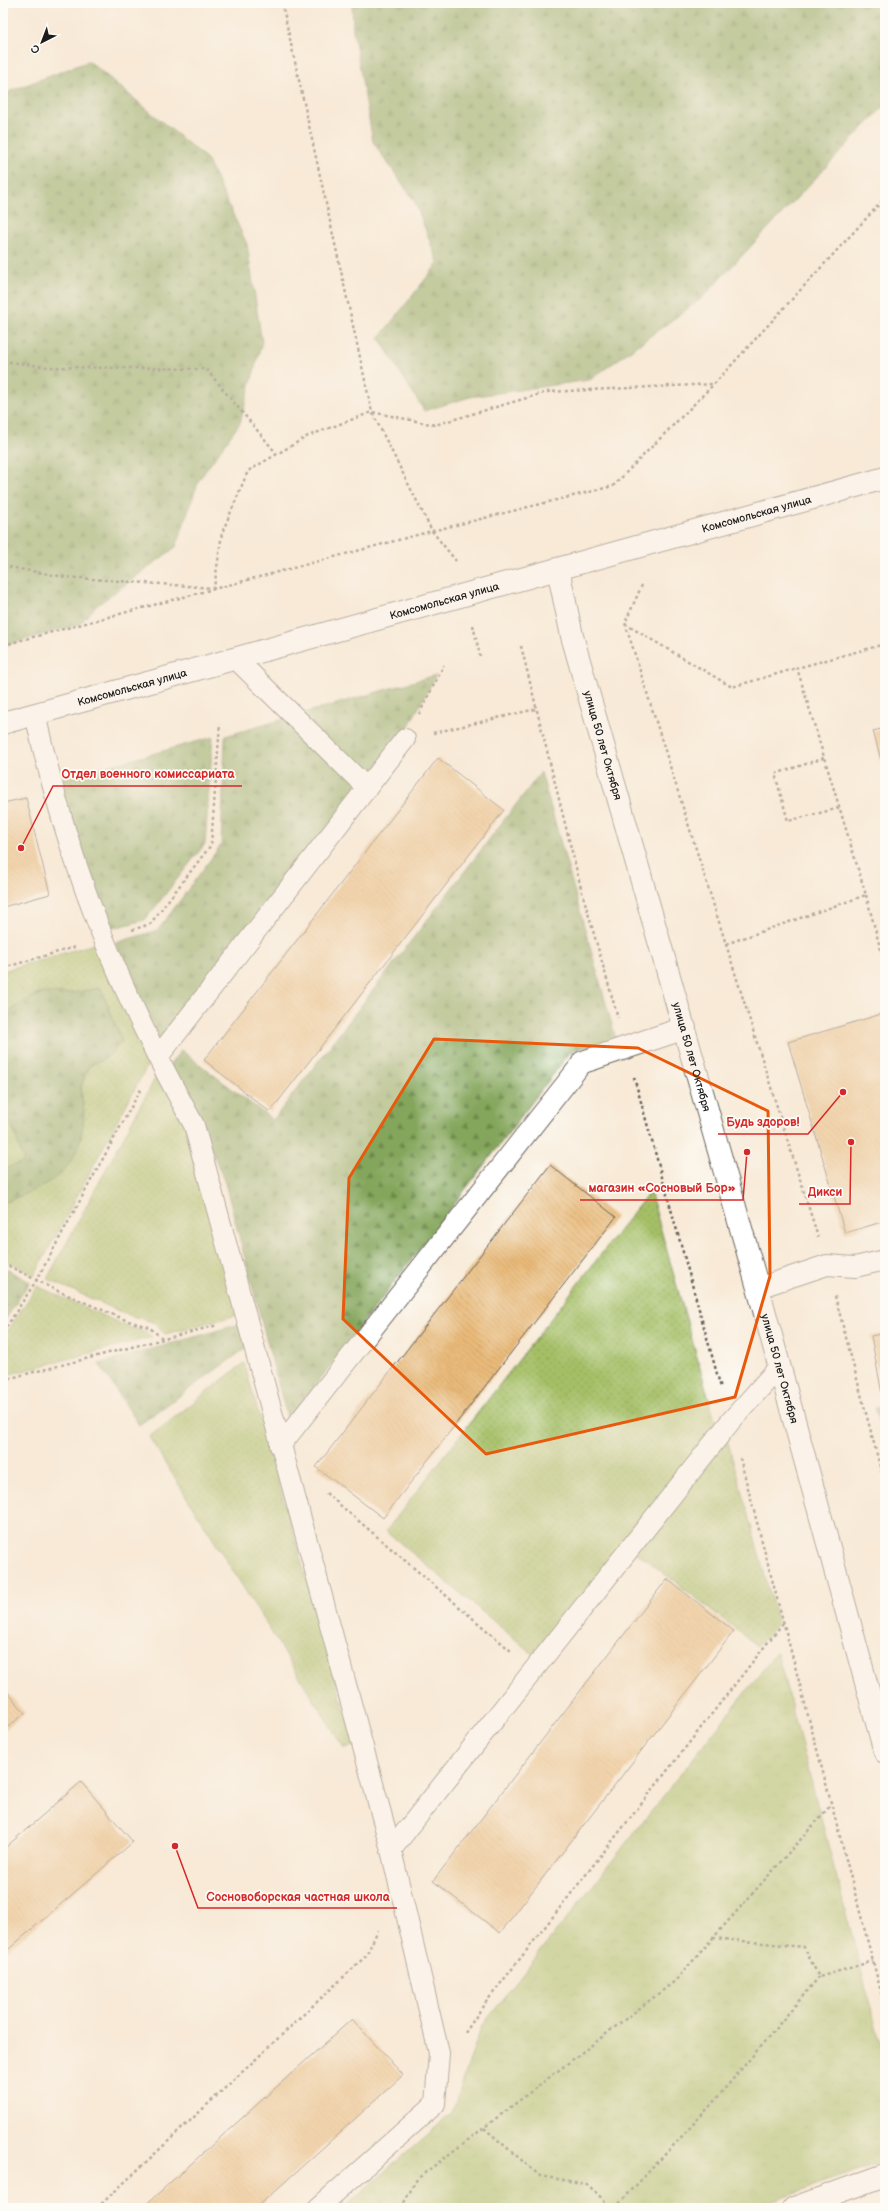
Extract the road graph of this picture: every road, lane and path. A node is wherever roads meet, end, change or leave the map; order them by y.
1 (282, 3) edge
2 (885, 198) edge
3 (3, 361) edge
4 (714, 384) junction
5 (372, 412) junction
6 (277, 454) junction
7 (885, 478) edge
8 (432, 531) junction
9 (456, 561) dead end
10 (3, 566) edge
11 (558, 569) junction
12 (642, 585) dead end
13 (214, 588) junction
14 (625, 623) junction
15 (472, 625) dead end
16 (885, 644) edge
17 (3, 645) edge
18 (521, 646) dead end
19 (480, 656) dead end
20 (235, 658) junction
21 (444, 665) dead end
22 (797, 668) junction
23 (536, 709) junction
24 (35, 714) junction
25 (3, 723) edge
26 (220, 724) dead end
27 (405, 739) junction
28 (824, 758) junction
29 (366, 788) junction
30 (839, 808) junction
31 (866, 895) junction
32 (104, 938) junction
33 (726, 944) junction
34 (885, 966) edge
35 (3, 968) edge
36 (685, 1028) junction
37 (626, 1047) junction
38 (158, 1057) junction
39 (583, 1062) joint
40 (885, 1260) edge
41 (3, 1263) edge
42 (827, 1265) junction
43 (36, 1281) junction
44 (758, 1288) junction
45 (246, 1318) junction
46 (3, 1332) edge
47 (163, 1339) junction
48 (780, 1366) junction
49 (3, 1380) edge
50 (730, 1422) junction
51 (280, 1446) junction
52 (885, 1485) edge
53 (325, 1492) dead end
54 (784, 1623) junction
55 (533, 1670) junction
56 (885, 1752) edge
57 (832, 1805) junction
58 (391, 1850) junction
59 (379, 1928) dead end
60 (713, 1938) junction
61 (873, 1961) junction
62 (819, 1977) junction
63 (885, 2007) edge
64 (470, 2026) dead end
65 (484, 2128) junction
66 (885, 2175) edge
67 (97, 2208) edge
68 (318, 2208) edge
69 (401, 2208) edge
70 (612, 2208) edge
71 (615, 2208) edge
72 (794, 2208) edge

1 - 5 path
2 - 4 path
3 - 6 path
4 - 5 path
4 - 8 path
5 - 6 path
5 - 8 path
6 - 13 path
7 - 11 street, Комсомольская улица
8 - 9 path
8 - 13 path
10 - 13 path
11 - 20 street, Комсомольская улица
11 - 36 street, улица 50 лет Октября
12 - 14 path
13 - 17 path
14 - 22 path
14 - 33 path
15 - 19 path
16 - 22 path
18 - 23 path
20 - 24 street, Комсомольская улица
20 - 29 lane
21 - 27 path
22 - 28 path
23 - 27 path
23 - 37 path
24 - 25 street, Комсомольская улица
24 - 32 lane
26 - 32 path
27 - 29 lane
28 - 30 path
28 - 30 path
29 - 38 lane
30 - 31 path
31 - 33 path
31 - 34 path
32 - 35 path
32 - 38 lane
33 - 42 path
36 - 37 street
36 - 44 street, улица 50 лет Октября
37 - 39 street
37 - 50 path
38 - 43 path
38 - 45 lane
39 - 51 lane
40 - 42 lane
41 - 43 path
42 - 44 lane
42 - 52 path
43 - 46 path
43 - 47 path
44 - 48 street, улица 50 лет Октября
45 - 47 path
45 - 51 lane
47 - 49 path
48 - 50 lane
48 - 56 street, улица 50 лет Октября
50 - 54 path
50 - 55 lane
51 - 58 lane
53 - 55 path
54 - 57 path
54 - 64 path
55 - 58 lane
57 - 60 path
57 - 61 path
58 - 68 lane
59 - 67 path
60 - 62 path
60 - 65 path
61 - 62 path
61 - 63 path
62 - 71 path
65 - 69 path
65 - 70 path
66 - 72 street

